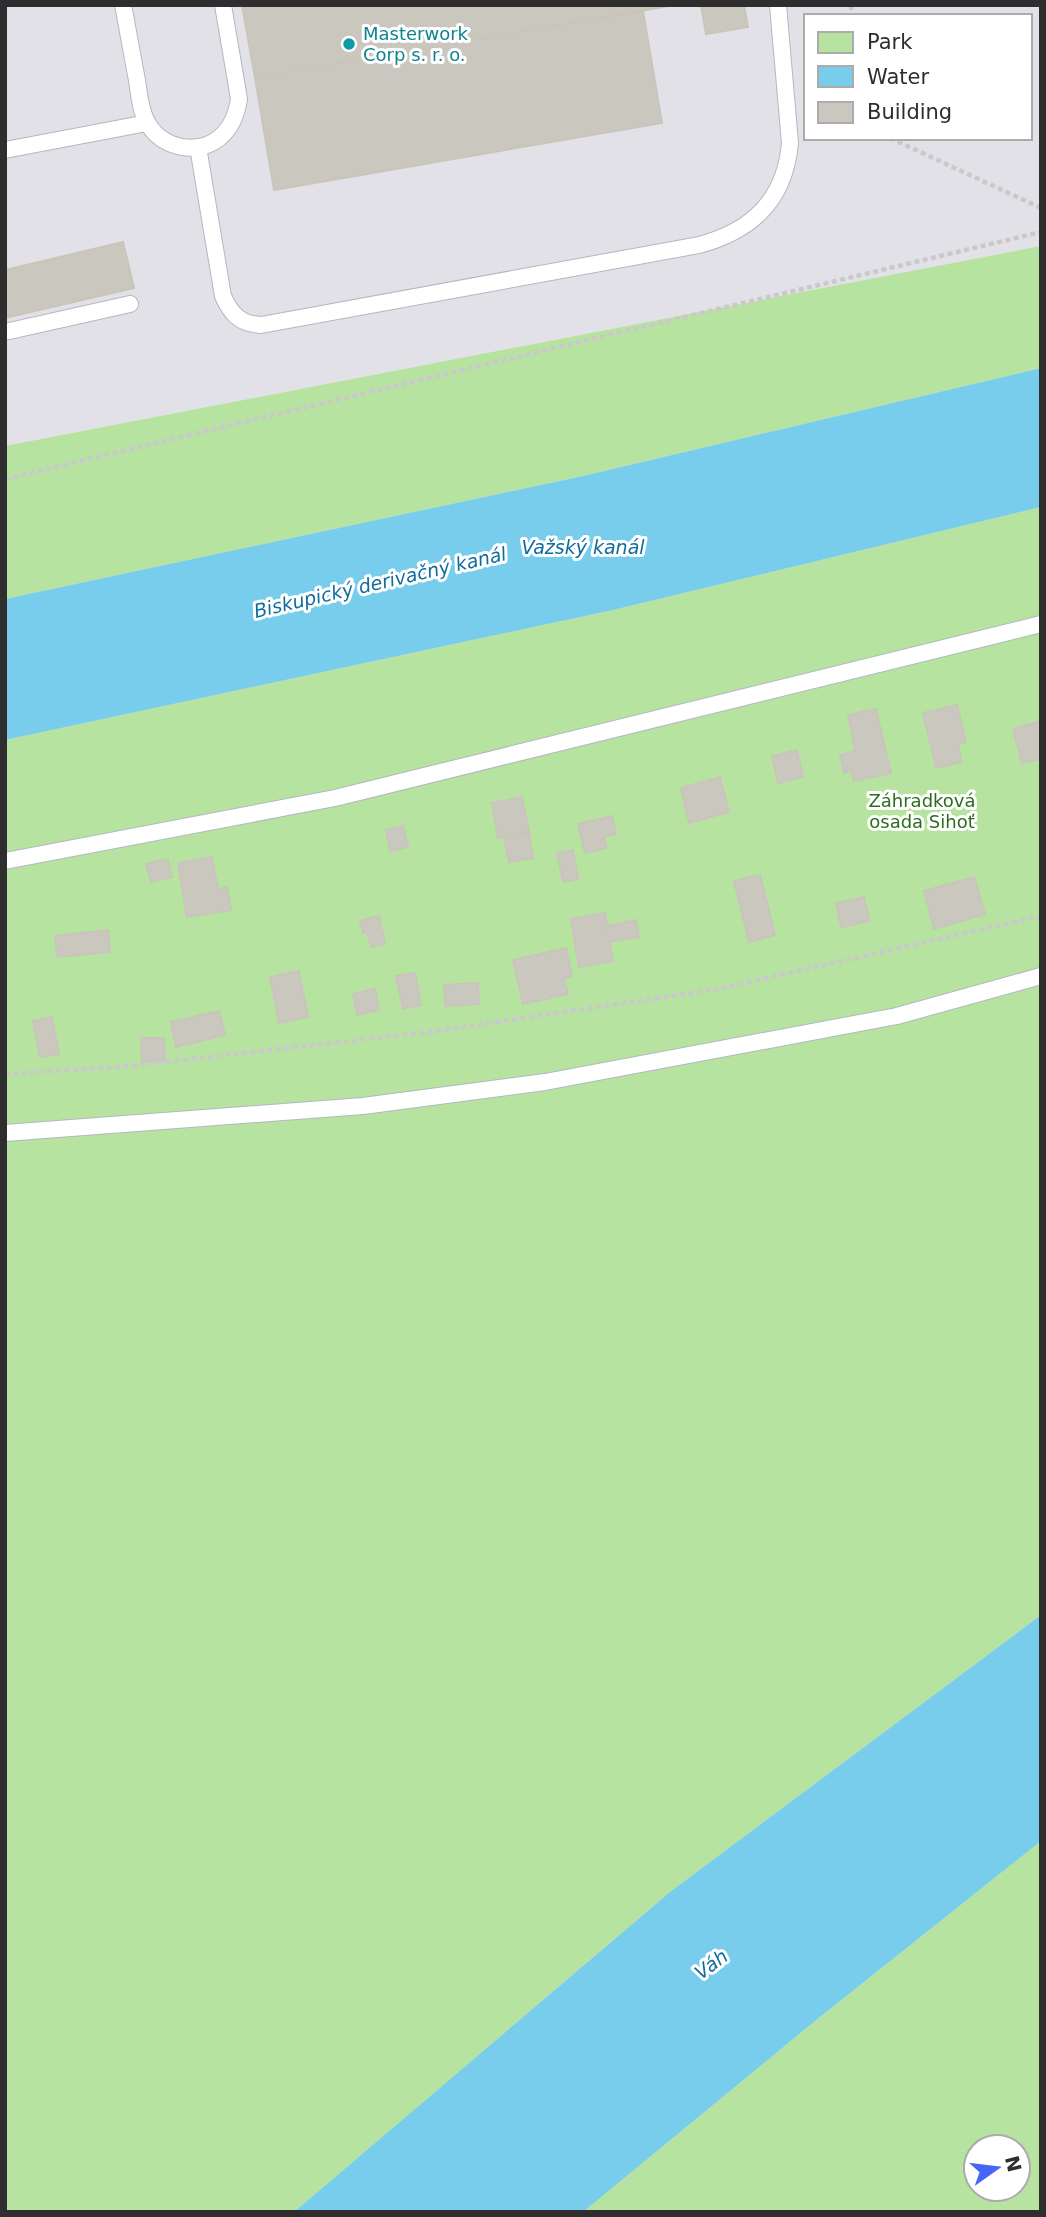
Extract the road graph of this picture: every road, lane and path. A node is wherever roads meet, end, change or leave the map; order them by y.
1 (123, 5) edge
2 (223, 5) edge
3 (778, 5) edge
4 (147, 122) junction
5 (894, 140) edge
6 (198, 147) junction
7 (5, 150) edge
8 (1041, 208) edge
9 (1041, 232) edge
10 (130, 304) dead end
11 (5, 332) edge
12 (5, 479) edge
13 (1041, 624) edge
14 (5, 861) edge
15 (1041, 916) edge
16 (1041, 976) edge
17 (5, 1074) edge
18 (5, 1133) edge

1 - 4 lane
2 - 6 lane
3 - 6 lane
4 - 6 lane
4 - 7 lane
5 - 8 path
9 - 12 path
10 - 11 lane
13 - 14 lane
15 - 17 path
16 - 18 lane

